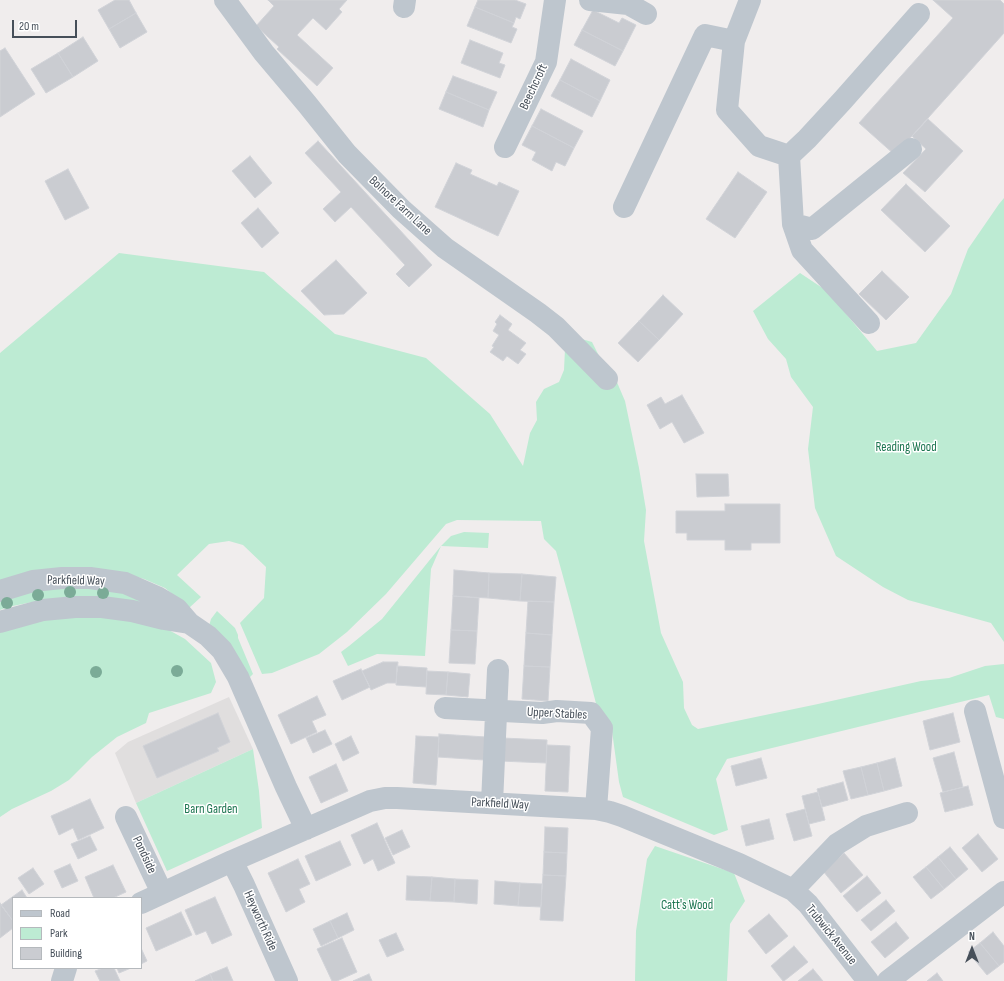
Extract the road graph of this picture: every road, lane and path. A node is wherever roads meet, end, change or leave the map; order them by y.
1 (225, 0) edge
2 (555, 0) edge
3 (590, 0) edge
4 (750, 0) edge
5 (646, 14) dead end
6 (919, 14) dead end
7 (734, 42) junction
8 (505, 147) dead end
9 (911, 148) dead end
10 (789, 156) junction
11 (624, 207) dead end
12 (793, 224) junction
13 (869, 323) dead end
14 (607, 379) dead end
15 (0, 591) edge
16 (0, 622) edge
17 (189, 623) junction
18 (498, 670) dead end
19 (446, 708) dead end
20 (496, 710) junction
21 (975, 711) dead end
22 (492, 803) junction
23 (596, 809) junction
24 (907, 813) dead end
25 (126, 817) dead end
26 (1004, 818) edge
27 (306, 829) junction
28 (694, 847) joint
29 (232, 862) junction
30 (793, 890) junction
31 (1004, 892) edge
32 (162, 893) junction
33 (142, 903) edge
34 (66, 969) edge
35 (865, 980) edge
36 (62, 981) edge
37 (287, 981) edge
38 (888, 981) edge

1 - 14 street, Bolnore Farm Lane
2 - 8 street, Beechcroft
3 - 5 street
4 - 7 street
6 - 10 street
7 - 10 street
7 - 11 street
9 - 12 street
10 - 12 street
12 - 13 street
15 - 17 street, Parkfield Way
16 - 17 street, Parkfield Way
17 - 27 street, Parkfield Way
18 - 20 street
19 - 20 street, Upper Stables
20 - 22 street
20 - 23 street, Upper Stables
21 - 26 street
22 - 23 street, Parkfield Way
22 - 27 street, Parkfield Way
23 - 28 street, Parkfield Way
24 - 30 street
25 - 32 street, Pondside
27 - 29 street, Parkfield Way
28 - 30 street, Trubwick Avenue
29 - 32 street
29 - 37 street, Heyworth Ride
30 - 35 street, Trubwick Avenue
31 - 38 street
32 - 33 street
34 - 36 street

